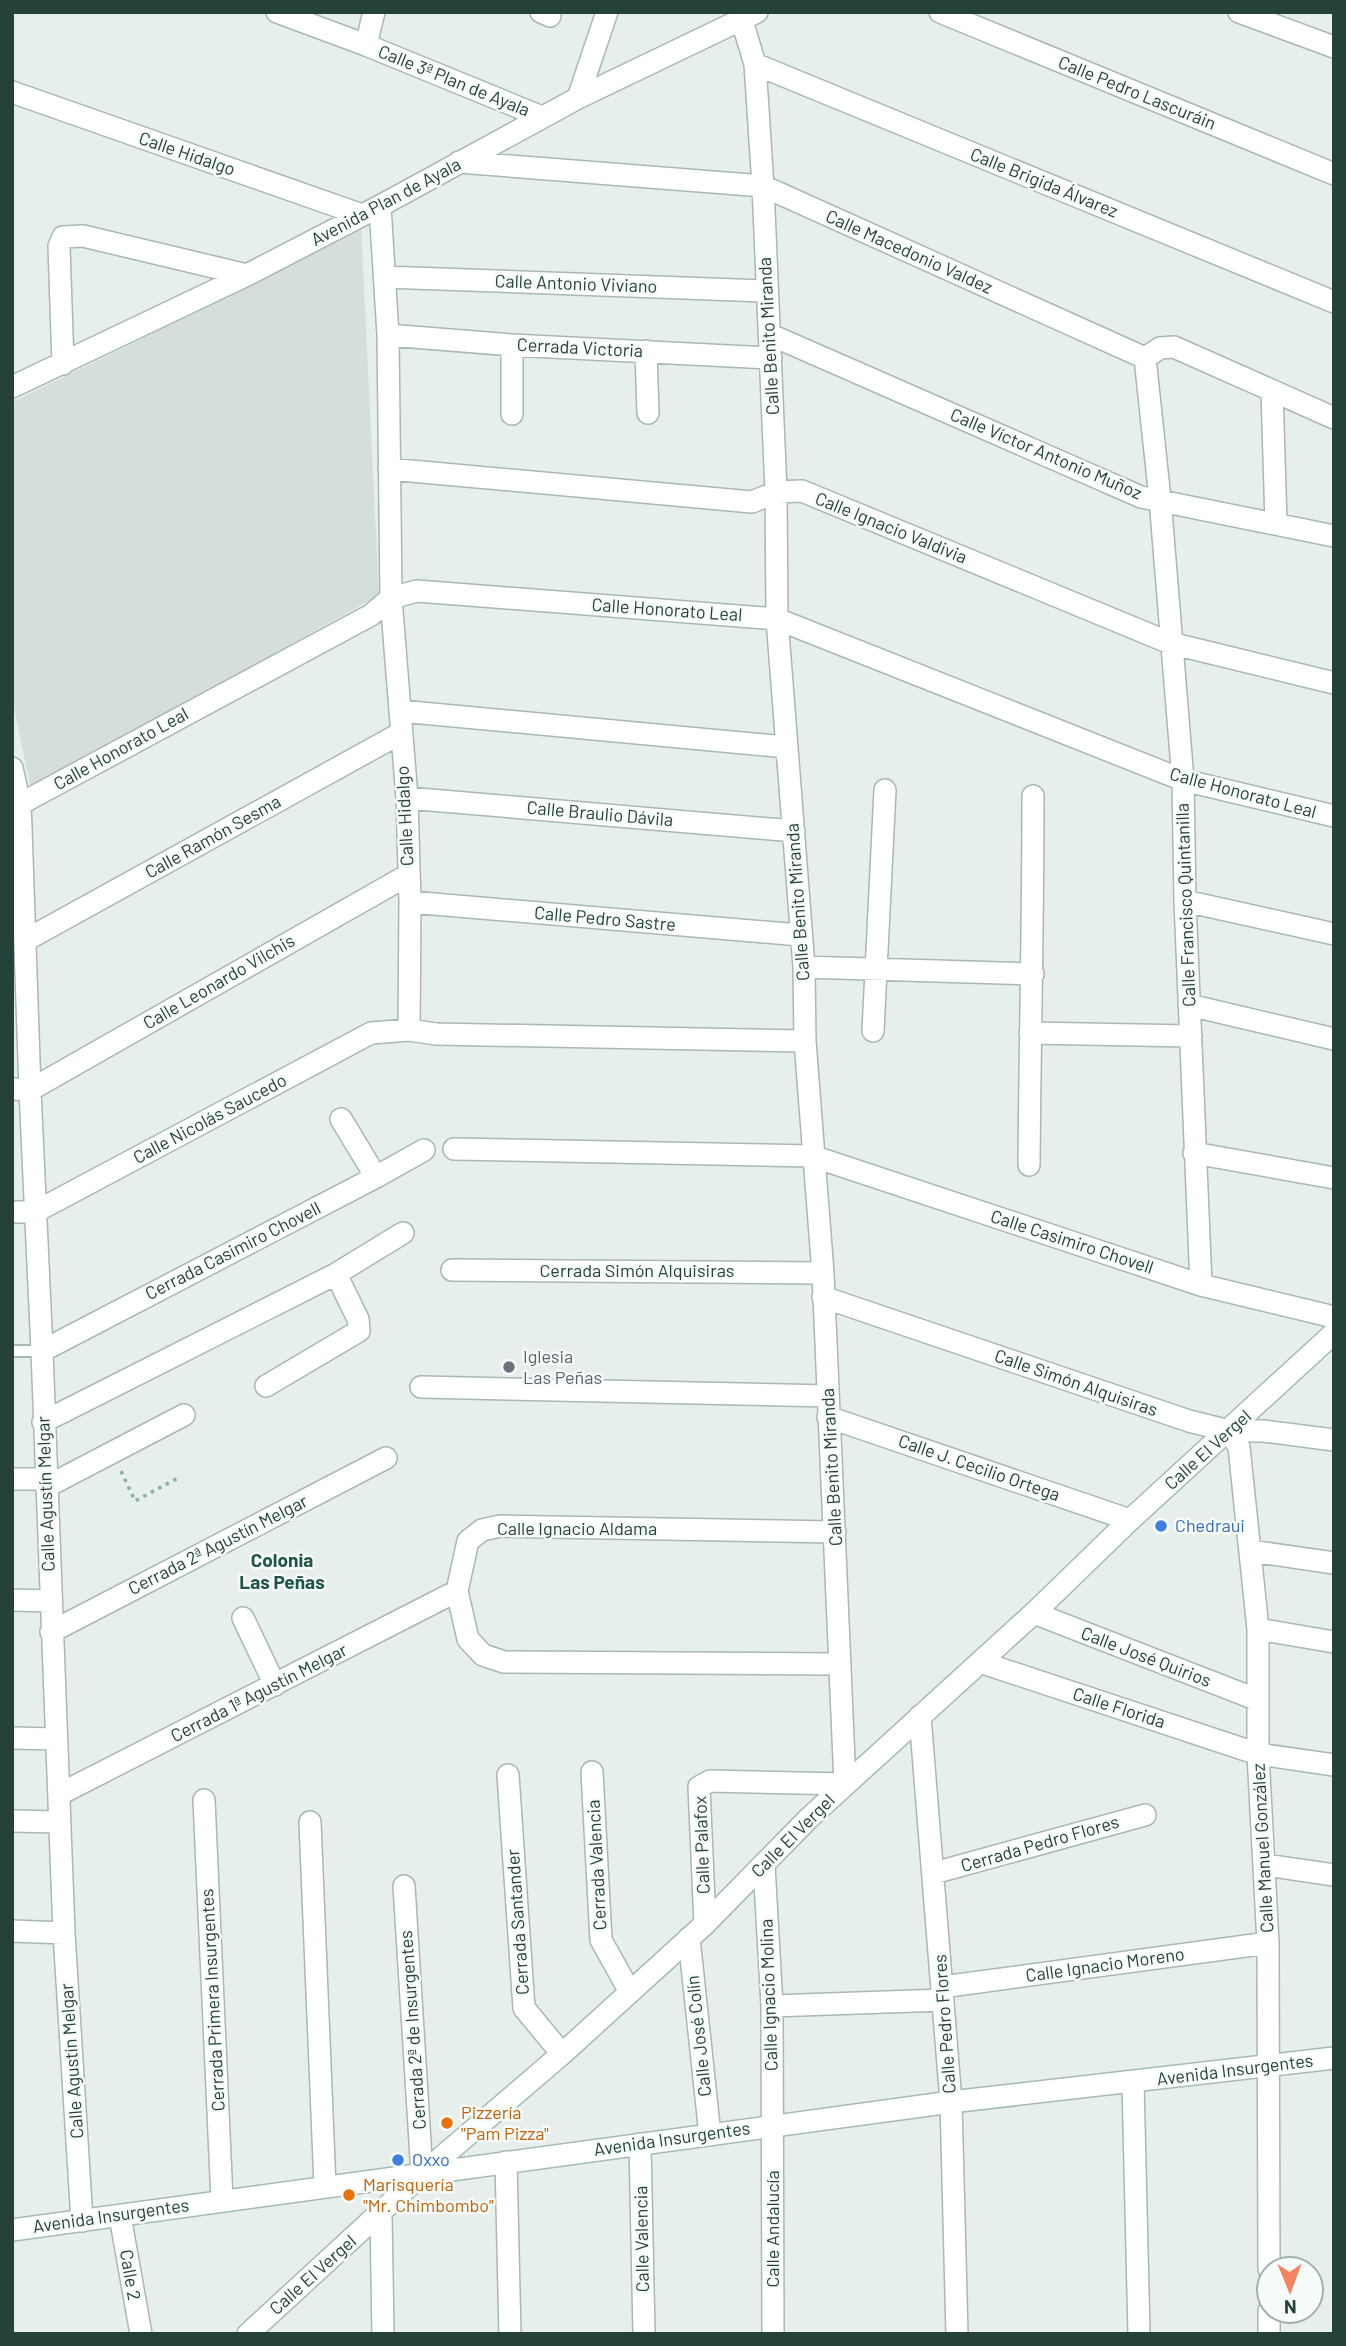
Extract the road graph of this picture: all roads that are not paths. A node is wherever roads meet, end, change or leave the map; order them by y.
1 (277, 12) edge
2 (374, 12) edge
3 (607, 12) edge
4 (940, 12) edge
5 (1239, 12) edge
6 (750, 16) edge
7 (366, 45) junction
8 (1334, 47) edge
9 (755, 64) junction
10 (12, 92) edge
11 (578, 98) junction
12 (542, 117) junction
13 (459, 162) junction
14 (1334, 174) edge
15 (763, 186) junction
16 (371, 210) junction
17 (247, 275) junction
18 (385, 277) junction
19 (767, 291) junction
20 (1334, 302) edge
21 (388, 335) junction
22 (771, 335) junction
23 (512, 345) junction
24 (646, 351) junction
25 (771, 358) junction
26 (1145, 358) junction
27 (63, 364) junction
28 (12, 387) edge
29 (1272, 391) junction
30 (648, 413) dead end
31 (512, 414) dead end
32 (1334, 418) edge
33 (389, 469) junction
34 (776, 492) junction
35 (1160, 499) junction
36 (1276, 523) junction
37 (1334, 536) edge
38 (391, 598) junction
39 (777, 619) junction
40 (1170, 643) junction
41 (1334, 683) edge
42 (400, 712) junction
43 (401, 733) junction
44 (786, 747) junction
45 (12, 768) edge
46 (1182, 780) junction
47 (885, 790) dead end
48 (1032, 796) dead end
49 (407, 798) junction
50 (20, 804) junction
51 (1334, 816) edge
52 (17, 827) edge
53 (794, 831) junction
54 (408, 875) junction
55 (1185, 901) junction
56 (410, 902) junction
57 (1334, 934) edge
58 (800, 935) junction
59 (26, 940) junction
60 (19, 967) edge
61 (804, 967) junction
62 (876, 969) junction
63 (1033, 974) junction
64 (1189, 1005) junction
65 (409, 1030) junction
66 (873, 1031) dead end
67 (1030, 1033) junction
68 (1191, 1036) junction
69 (1334, 1038) edge
70 (805, 1041) junction
71 (21, 1090) edge
72 (341, 1119) dead end
73 (454, 1149) dead end
74 (424, 1150) dead end
75 (1194, 1153) junction
76 (813, 1156) junction
77 (1030, 1165) dead end
78 (376, 1177) junction
79 (1334, 1178) edge
80 (12, 1212) edge
81 (35, 1212) junction
82 (403, 1233) dead end
83 (452, 1270) dead end
84 (335, 1273) junction
85 (823, 1273) junction
86 (1200, 1285) junction
87 (823, 1297) junction
88 (1334, 1317) edge
89 (1334, 1334) edge
90 (12, 1351) edge
91 (42, 1351) junction
92 (266, 1386) dead end
93 (421, 1387) dead end
94 (828, 1406) junction
95 (184, 1415) dead end
96 (43, 1422) junction
97 (1229, 1431) junction
98 (1334, 1440) edge
99 (386, 1458) dead end
100 (12, 1479) edge
101 (46, 1483) junction
102 (1130, 1520) junction
103 (835, 1532) junction
104 (1251, 1551) junction
105 (1334, 1563) edge
106 (457, 1591) junction
107 (12, 1600) edge
108 (51, 1601) junction
109 (1034, 1613) junction
110 (243, 1618) dead end
111 (1258, 1629) junction
112 (51, 1632) junction
113 (1334, 1642) edge
114 (980, 1662) junction
115 (840, 1664) junction
116 (275, 1685) junction
117 (1258, 1700) junction
118 (920, 1716) junction
119 (12, 1738) edge
120 (56, 1739) junction
121 (1258, 1754) junction
122 (1334, 1765) edge
123 (592, 1772) dead end
124 (508, 1775) dead end
125 (845, 1784) junction
126 (60, 1794) junction
127 (204, 1800) dead end
128 (1145, 1815) dead end
129 (12, 1821) edge
130 (59, 1822) junction
131 (310, 1822) dead end
132 (1265, 1864) junction
133 (764, 1865) junction
134 (934, 1873) junction
135 (1334, 1875) edge
136 (404, 1886) dead end
137 (12, 1931) edge
138 (697, 1931) junction
139 (64, 1933) junction
140 (1268, 1943) junction
141 (629, 1992) junction
142 (943, 1993) junction
143 (772, 2006) junction
144 (562, 2054) junction
145 (1334, 2058) edge
146 (1269, 2066) junction
147 (1133, 2082) junction
148 (951, 2102) junction
149 (772, 2125) junction
150 (710, 2135) junction
151 (640, 2144) junction
152 (506, 2162) junction
153 (422, 2174) junction
154 (325, 2186) junction
155 (222, 2200) junction
156 (381, 2214) junction
157 (120, 2216) junction
158 (82, 2221) junction
159 (12, 2230) edge
160 (1269, 2255) edge
161 (141, 2334) edge
162 (248, 2334) edge
163 (383, 2334) edge
164 (510, 2334) edge
165 (644, 2334) edge
166 (773, 2334) edge
167 (957, 2334) edge
168 (1139, 2334) edge

1 - 7 street, Calle 3ª Plan de Ayala
2 - 7 street
3 - 11 street
4 - 14 street, Calle Pedro Lascuráin
5 - 8 street
6 - 9 street, Calle Benito Miranda
6 - 11 street, Avenida Plan de Ayala
7 - 12 street, Calle 3ª Plan de Ayala
9 - 15 street, Calle Benito Miranda
9 - 20 street, Calle Brigida Álvarez
10 - 16 street, Calle Hidalgo
11 - 12 street, Avenida Plan de Ayala
12 - 13 street, Avenida Plan de Ayala
13 - 15 street, Calle Macedonio Valdez
13 - 16 street, Avenida Plan de Ayala
15 - 19 street, Calle Benito Miranda
15 - 26 street, Calle Macedonio Valdez
16 - 17 street, Avenida Plan de Ayala
16 - 18 street, Calle Hidalgo
17 - 27 street, Avenida Plan de Ayala
17 - 27 street
18 - 19 street, Calle Antonio Viviano
18 - 21 street, Calle Hidalgo
19 - 22 street, Calle Benito Miranda
21 - 23 street, Cerrada Victoria
21 - 33 street, Calle Hidalgo
22 - 25 street, Calle Benito Miranda
22 - 35 street, Calle Víctor Antonio Muñoz
23 - 24 street, Cerrada Victoria
23 - 31 street
24 - 25 street, Cerrada Victoria
24 - 30 street
25 - 34 street, Calle Benito Miranda
26 - 29 street
26 - 35 street, Calle Francisco Quintanilla
27 - 28 street, Avenida Plan de Ayala
29 - 32 street
29 - 36 street
33 - 34 street, Calle Ignacio Valdivia
33 - 38 street, Calle Hidalgo
34 - 39 street, Calle Benito Miranda
34 - 40 street, Calle Ignacio Valdivia
35 - 36 street, Calle Víctor Antonio Muñoz
35 - 40 street, Calle Francisco Quintanilla
36 - 37 street, Calle Víctor Antonio Muñoz
38 - 39 street, Calle Honorato Leal
38 - 42 street, Calle Hidalgo
38 - 50 street, Calle Honorato Leal
39 - 44 street, Calle Benito Miranda
39 - 46 street, Calle Honorato Leal
40 - 41 street, Calle Ignacio Valdivia
40 - 46 street, Calle Francisco Quintanilla
42 - 43 street, Calle Hidalgo
42 - 44 street
43 - 49 street, Calle Hidalgo
43 - 59 street, Calle Ramón Sesma
44 - 53 street, Calle Benito Miranda
45 - 50 street, Calle Agustín Melgar
46 - 51 street, Calle Honorato Leal
46 - 55 street, Calle Francisco Quintanilla
47 - 62 street
48 - 63 street
49 - 53 street, Calle Braulio Dávila
49 - 54 street, Calle Hidalgo
50 - 52 street, Calle Agustín Melgar
52 - 59 street, Calle Agustín Melgar
53 - 58 street, Calle Benito Miranda
54 - 56 street, Calle Hidalgo
54 - 71 street, Calle Leonardo Vilchis
55 - 57 street
55 - 64 street, Calle Francisco Quintanilla
56 - 58 street, Calle Pedro Sastre
56 - 65 street, Calle Hidalgo
58 - 61 street, Calle Benito Miranda
59 - 60 street, Calle Agustín Melgar
60 - 71 street, Calle Agustín Melgar
61 - 62 street
61 - 70 street, Calle Benito Miranda
62 - 63 street
62 - 66 street
63 - 67 street
64 - 68 street, Calle Francisco Quintanilla
64 - 69 street
65 - 70 street
65 - 81 street, Calle Nicolás Saucedo
67 - 68 street
67 - 77 street
68 - 75 street, Calle Francisco Quintanilla
70 - 76 street, Calle Benito Miranda
71 - 81 street, Calle Agustín Melgar
72 - 78 street
73 - 76 street
74 - 78 street, Cerrada Casimiro Chovell
75 - 79 street
75 - 86 street, Calle Francisco Quintanilla
76 - 85 street, Calle Benito Miranda
76 - 86 street, Calle Casimiro Chovell
78 - 91 street, Cerrada Casimiro Chovell
80 - 81 street, Calle Nicolás Saucedo
81 - 91 street, Calle Agustín Melgar
82 - 84 street
83 - 85 street, Cerrada Simón Alquisiras
84 - 92 street
84 - 96 street
85 - 87 street, Calle Benito Miranda
86 - 88 street, Calle Casimiro Chovell
87 - 94 street, Calle Benito Miranda
87 - 97 street, Calle Simón Alquisiras
89 - 97 street, Calle El Vergel
90 - 91 lane
91 - 96 street, Calle Agustín Melgar
93 - 94 street, Calle J. Cecilio Ortega
94 - 102 street, Calle J. Cecilio Ortega
94 - 103 street, Calle Benito Miranda
95 - 101 street
96 - 101 street, Calle Agustín Melgar
97 - 98 street, Calle Simón Alquisiras
97 - 102 street, Calle El Vergel
97 - 104 street, Calle Manuel González
99 - 112 street, Cerrada 2ª Agustín Melgar
100 - 101 street
101 - 108 street, Calle Agustín Melgar
102 - 109 street, Calle El Vergel
103 - 106 street, Calle Ignacio Aldama
103 - 115 street, Calle Benito Miranda
104 - 105 street
104 - 111 street, Calle Manuel González
106 - 115 street, Calle Ignacio Aldama
106 - 116 street, Cerrada 1ª Agustín Melgar
107 - 108 street
108 - 112 street, Calle Agustín Melgar
109 - 114 street, Calle El Vergel
109 - 117 street, Calle José Quirios
110 - 116 street
111 - 113 street
111 - 117 street, Calle Manuel González
112 - 120 street, Calle Agustín Melgar
114 - 118 street, Calle El Vergel
114 - 121 street, Calle Florida
115 - 125 street, Calle Benito Miranda
116 - 126 street, Cerrada 1ª Agustín Melgar
117 - 121 street, Calle Manuel González
118 - 125 street, Calle El Vergel
118 - 134 street, Calle Pedro Flores
119 - 120 street
120 - 126 street, Calle Agustín Melgar
121 - 122 street, Calle Florida
121 - 132 street, Calle Manuel González
123 - 141 street, Cerrada Valencia
124 - 144 street, Cerrada Santander
125 - 133 street, Calle El Vergel
125 - 138 street, Calle Palafox
126 - 130 street, Calle Agustín Melgar
127 - 155 street, Cerrada Primera Insurgentes
128 - 134 street, Cerrada Pedro Flores
129 - 130 street
130 - 139 street, Calle Agustín Melgar
131 - 154 street
132 - 135 street
132 - 140 street, Calle Manuel González
133 - 138 street, Calle El Vergel
133 - 143 street, Calle Ignacio Molina
134 - 142 street, Calle Pedro Flores
136 - 153 street, Cerrada 2ª de Insurgentes
137 - 139 street
138 - 141 street, Calle El Vergel
138 - 150 street, Calle José Colín
139 - 158 street, Calle Agustín Melgar
140 - 142 street, Calle Ignacio Moreno
140 - 146 street, Calle Manuel González
141 - 144 street, Calle El Vergel
142 - 143 street
142 - 148 street, Calle Pedro Flores
143 - 149 street, Calle Ignacio Molina
144 - 153 street, Calle El Vergel
145 - 146 street, Avenida Insurgentes
146 - 147 street, Avenida Insurgentes
146 - 160 street, Calle Manuel González
147 - 148 street, Avenida Insurgentes
147 - 168 street
148 - 149 street, Avenida Insurgentes
148 - 167 street, Calle Pedro Flores
149 - 150 street, Avenida Insurgentes
149 - 166 street, Calle Andalucía
150 - 151 street, Avenida Insurgentes
151 - 152 street, Avenida Insurgentes
151 - 165 street, Calle Valencia
152 - 153 street, Avenida Insurgentes
152 - 164 street
153 - 154 street, Avenida Insurgentes
153 - 156 street, Calle El Vergel
154 - 155 street, Avenida Insurgentes
155 - 157 street, Avenida Insurgentes
156 - 162 street, Calle El Vergel
156 - 163 street
157 - 158 street, Avenida Insurgentes
157 - 161 street, Calle 2
158 - 159 street, Avenida Insurgentes

